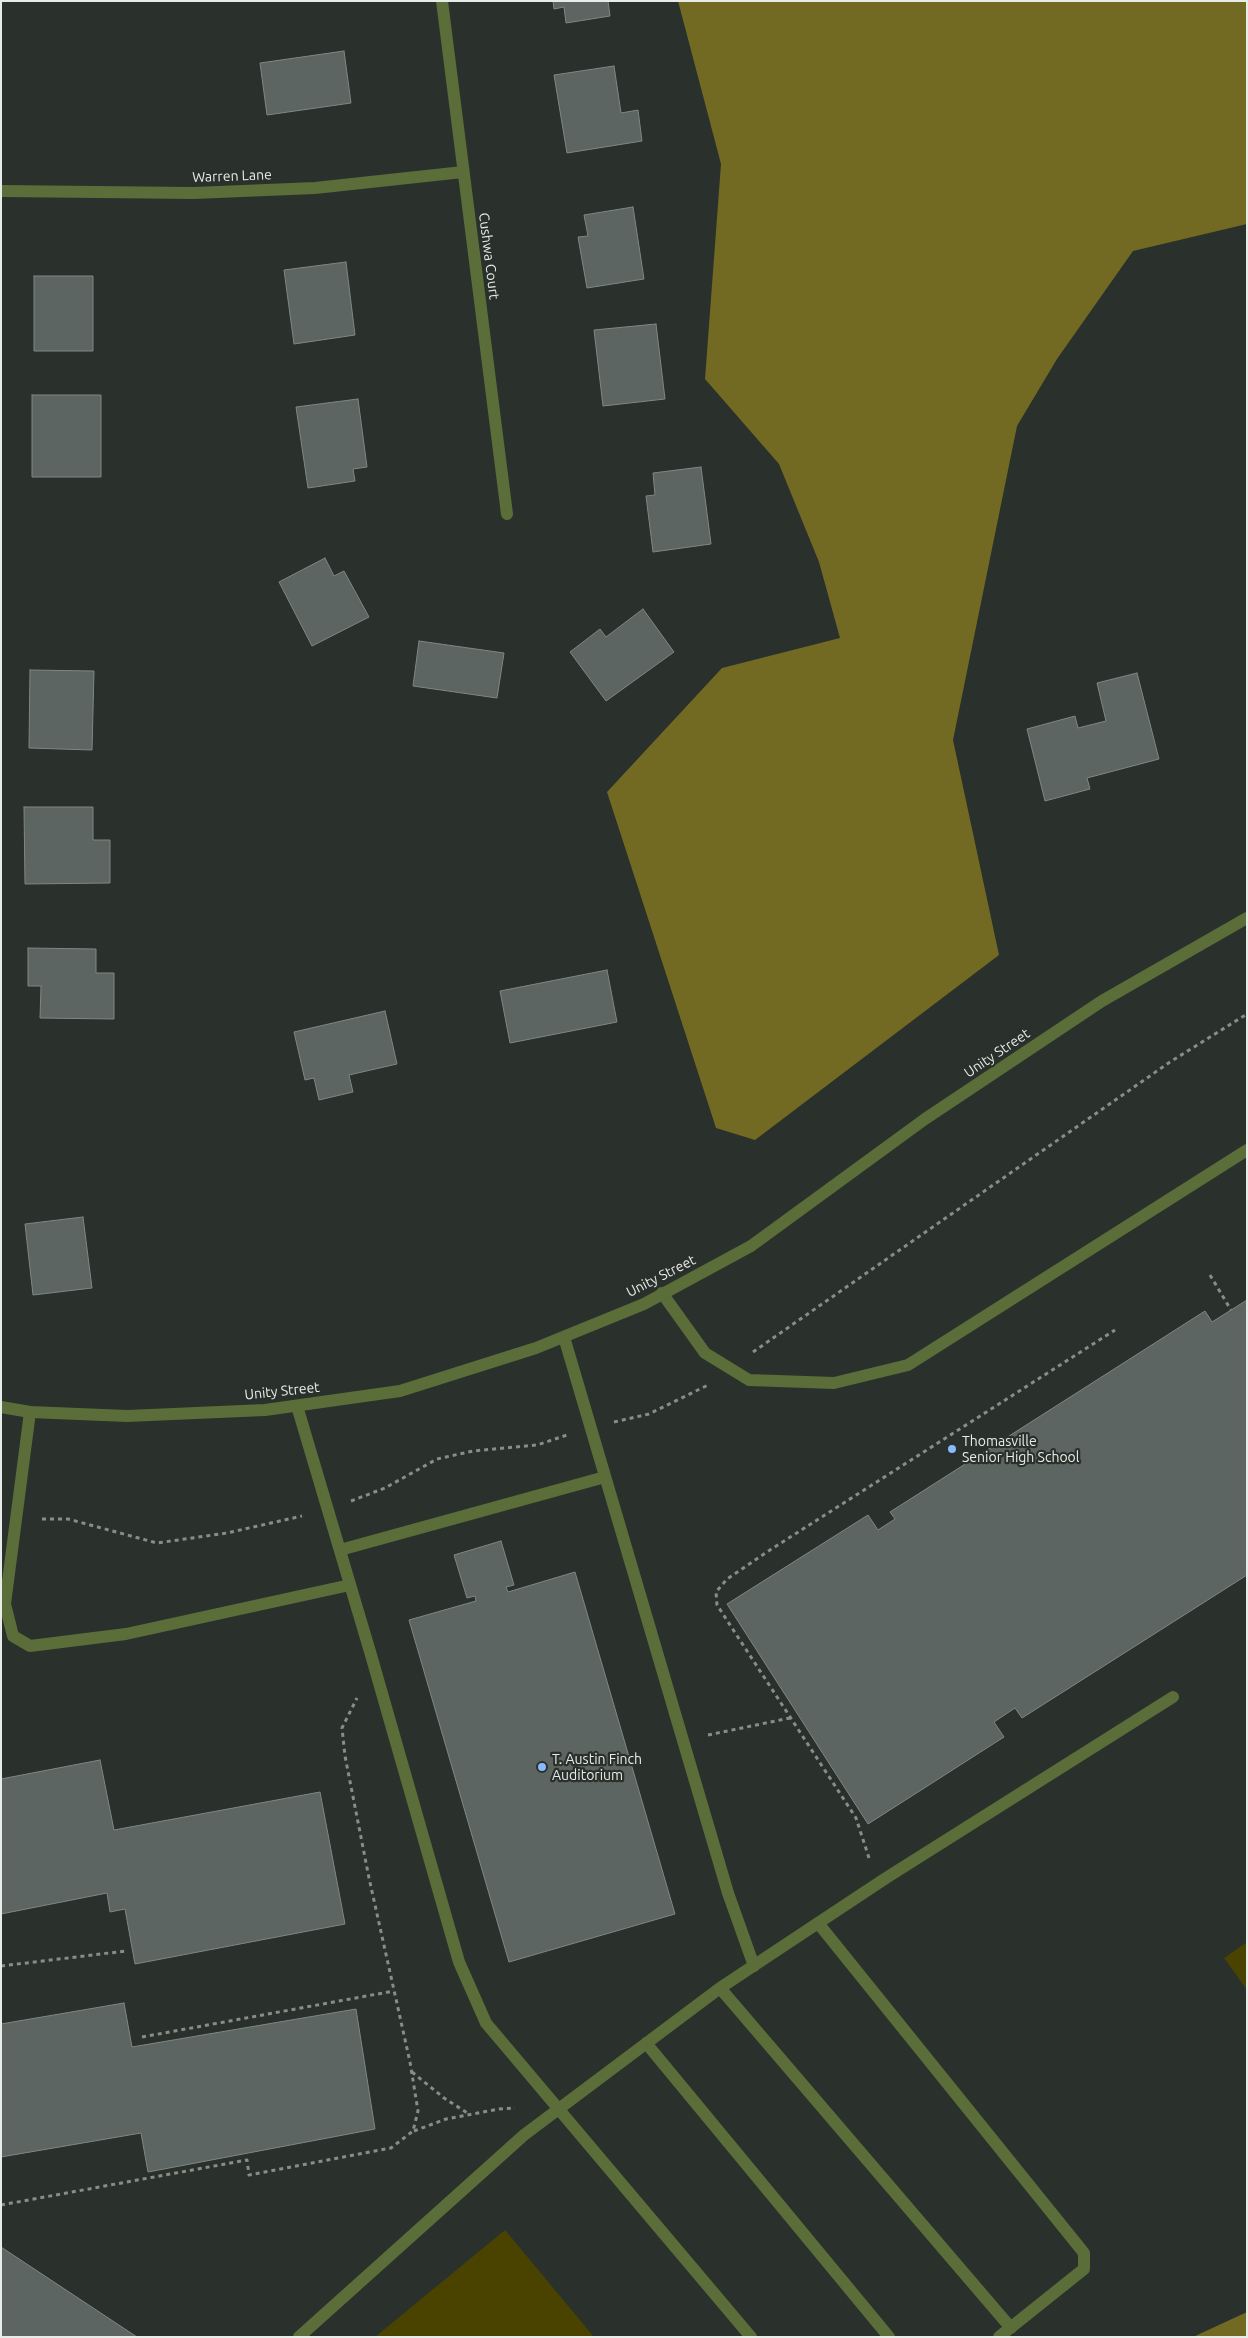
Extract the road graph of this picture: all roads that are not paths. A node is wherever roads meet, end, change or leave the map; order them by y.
1 (442, 1) edge
2 (463, 172) junction
3 (1, 191) edge
4 (507, 514) dead end
5 (1247, 918) edge
6 (1247, 1150) edge
7 (662, 1293) junction
8 (564, 1337) junction
9 (297, 1406) junction
10 (1, 1407) edge
11 (30, 1412) junction
12 (605, 1477) junction
13 (340, 1550) junction
14 (350, 1585) junction
15 (1173, 1697) dead end
16 (818, 1924) junction
17 (754, 1966) junction
18 (720, 1988) junction
19 (646, 2043) junction
20 (558, 2107) junction
21 (1011, 2328) junction
22 (299, 2337) edge
23 (751, 2337) edge
24 (889, 2337) edge
25 (1000, 2337) edge

1 - 2 street, Cushwa Court
2 - 3 street, Warren Lane
2 - 4 street, Cushwa Court
5 - 7 street, Unity Street
6 - 7 street
7 - 8 street, Unity Street
8 - 9 street, Unity Street
8 - 12 street
9 - 11 street, Unity Street
9 - 13 street
10 - 11 street, Unity Street
11 - 14 street
12 - 13 street
12 - 17 street
13 - 14 street
14 - 20 street
15 - 16 street
16 - 17 street
16 - 21 street
17 - 18 street
18 - 19 street
18 - 21 street
19 - 20 street
19 - 24 street
20 - 22 street
20 - 23 street
21 - 25 street

